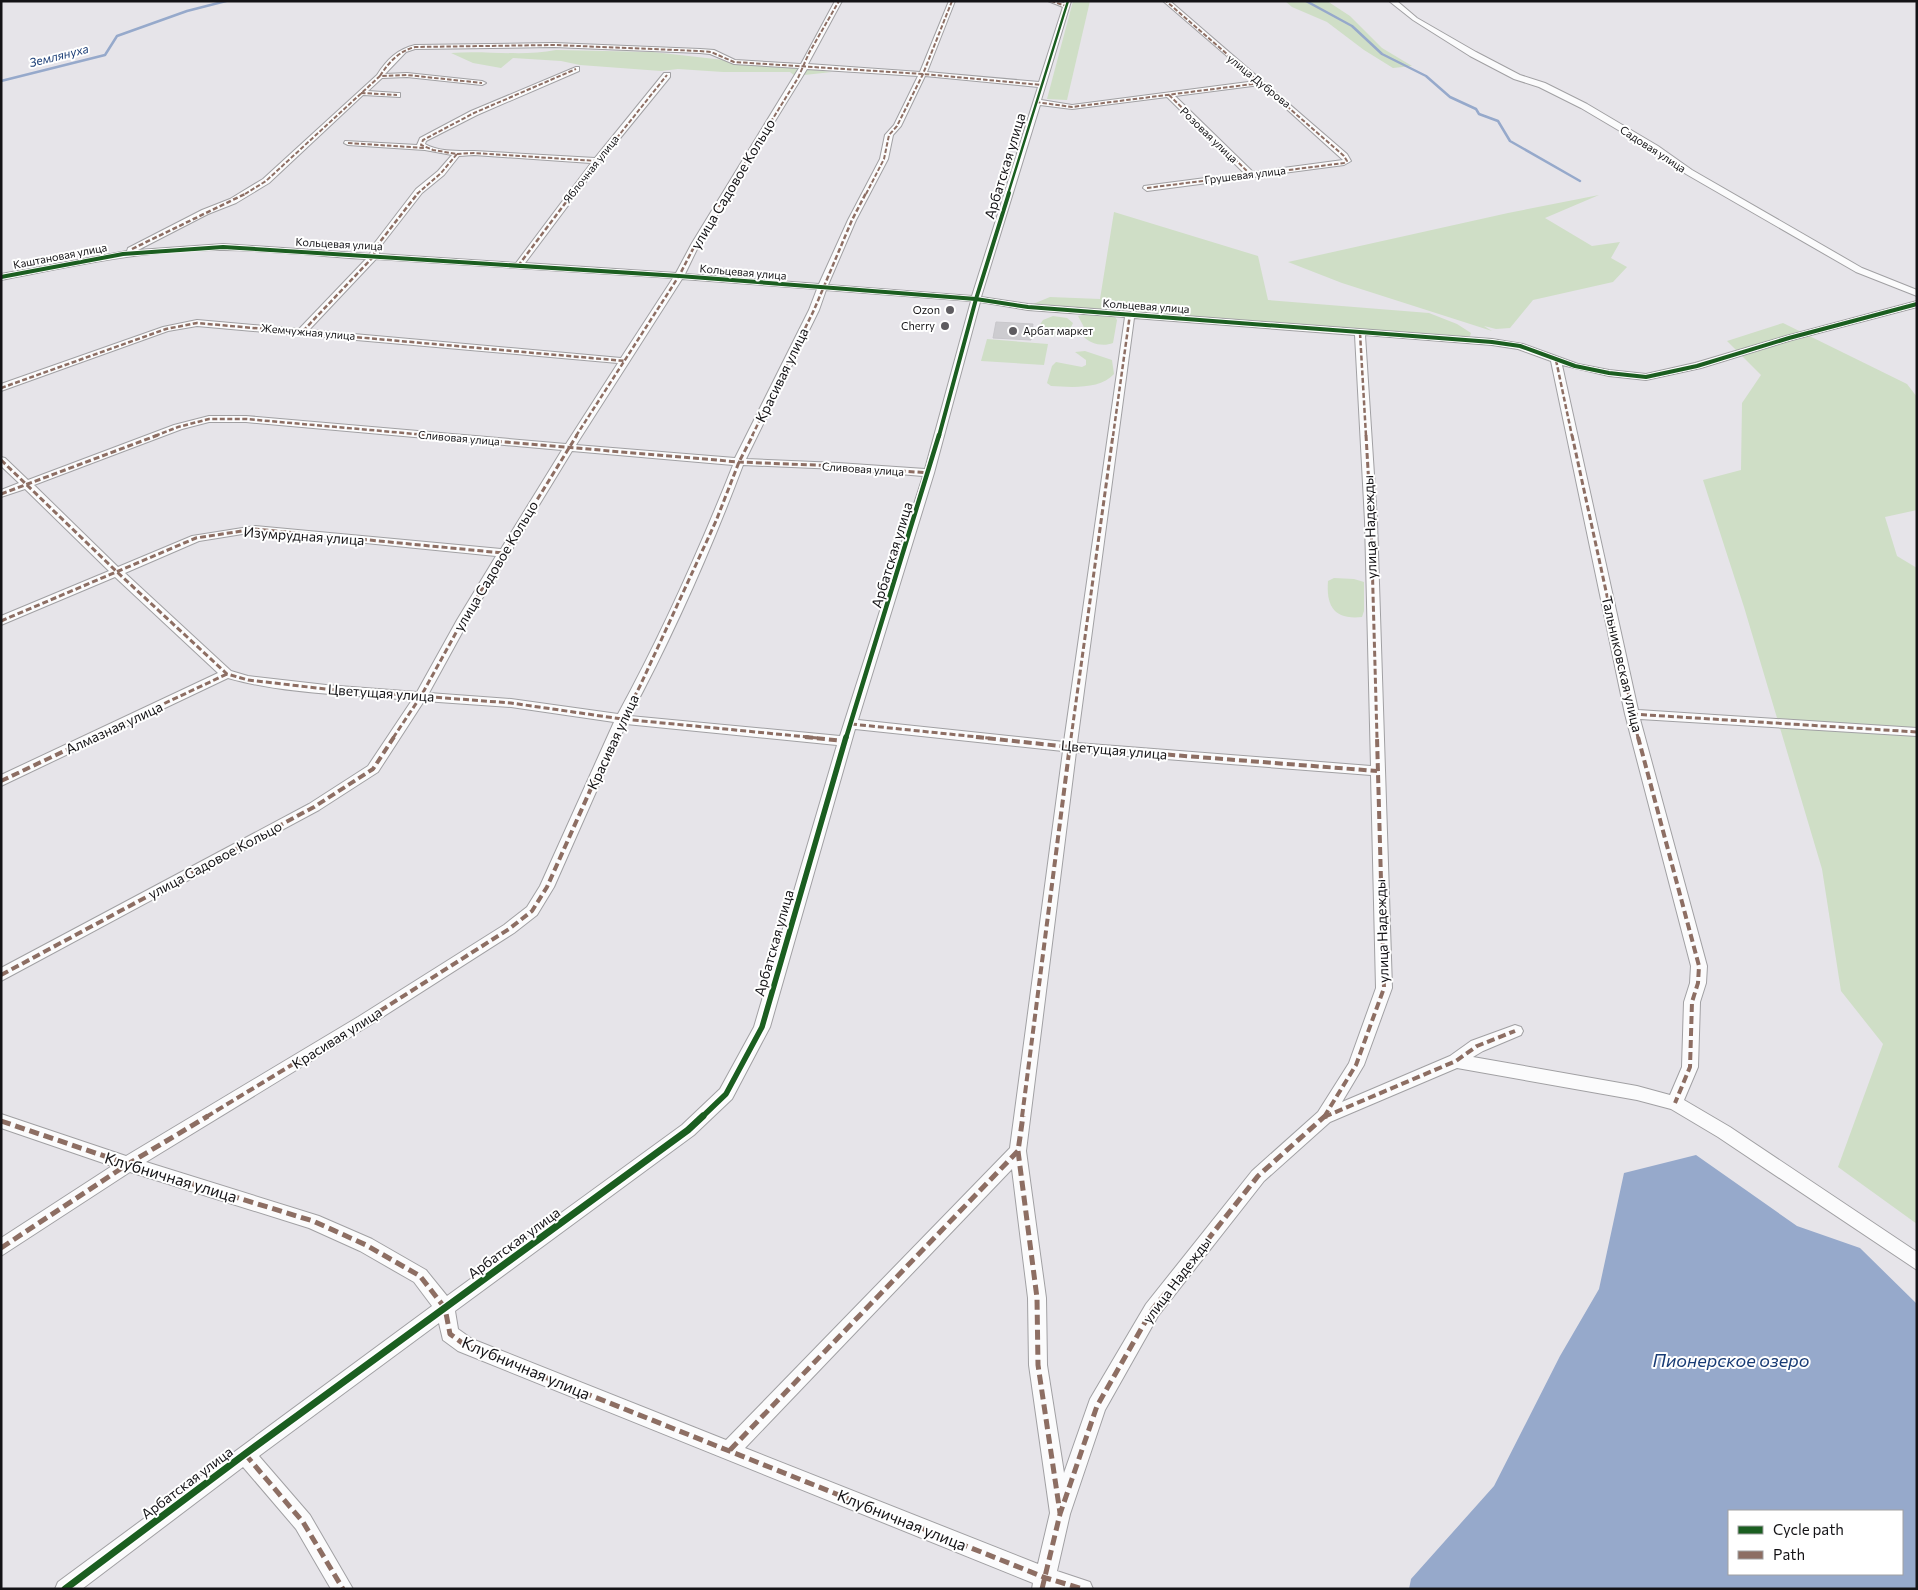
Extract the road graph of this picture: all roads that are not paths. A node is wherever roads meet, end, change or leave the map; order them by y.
1 (839, 1) edge
2 (952, 1) edge
3 (1051, 1) edge
4 (1166, 1) edge
5 (1392, 1) edge
6 (1067, 4) edge
7 (806, 67) junction
8 (576, 69) dead end
9 (922, 74) junction
10 (667, 75) dead end
11 (380, 76) junction
12 (482, 83) dead end
13 (1261, 84) junction
14 (1042, 85) junction
15 (361, 92) junction
16 (396, 95) dead end
17 (1169, 95) junction
18 (1036, 102) junction
19 (348, 143) dead end
20 (425, 148) junction
21 (457, 154) junction
22 (597, 161) junction
23 (1344, 163) joint
24 (1250, 174) junction
25 (1147, 188) dead end
26 (123, 254) junction
27 (374, 256) junction
28 (518, 266) junction
29 (679, 276) junction
30 (1, 277) edge
31 (822, 288) junction
32 (1917, 293) edge
33 (976, 299) junction
34 (1917, 304) edge
35 (1130, 314) junction
36 (303, 331) junction
37 (1360, 333) junction
38 (1556, 360) junction
39 (625, 361) junction
40 (1, 388) edge
41 (569, 447) junction
42 (1, 460) edge
43 (739, 462) junction
44 (929, 473) junction
45 (27, 484) junction
46 (1, 494) edge
47 (503, 553) junction
48 (116, 571) junction
49 (1, 621) edge
50 (227, 674) junction
51 (421, 696) junction
52 (1632, 714) junction
53 (622, 719) junction
54 (851, 724) junction
55 (1917, 732) edge
56 (845, 740) junction
57 (1070, 747) junction
58 (1377, 771) junction
59 (1, 781) edge
60 (1, 975) edge
61 (1515, 1031) dead end
62 (1456, 1061) junction
63 (1675, 1104) junction
64 (1324, 1117) junction
65 (1, 1121) edge
66 (1018, 1151) junction
67 (128, 1164) junction
68 (1, 1248) edge
69 (1917, 1262) edge
70 (445, 1308) junction
71 (730, 1450) junction
72 (245, 1454) junction
73 (1060, 1514) junction
74 (1044, 1583) edge
75 (65, 1589) edge
76 (344, 1589) edge
77 (1083, 1589) edge

1 - 7 street, улица Садовое Кольцо
2 - 9 street, Красивая улица
3 - 6 street
4 - 13 street, улица Дуброва
5 - 32 street, Садовая улица
6 - 14 street, Арбатская улица
7 - 9 street
7 - 11 street
7 - 29 street, улица Садовое Кольцо
8 - 20 street
9 - 14 street
9 - 31 street, Красивая улица
10 - 22 street, Яблочная улица
11 - 12 street
11 - 15 street
13 - 17 street
13 - 23 street, улица Дуброва
14 - 18 street, Арбатская улица
15 - 16 street
15 - 26 street
17 - 18 street
17 - 24 street, Розовая улица
18 - 33 street, Арбатская улица
19 - 20 street
20 - 21 street
21 - 22 street
21 - 27 street
22 - 28 street, Яблочная улица
23 - 24 street, Грушевая улица
24 - 25 street, Грушевая улица
26 - 27 street, Кольцевая улица
26 - 30 street, Каштановая улица
27 - 28 street, Кольцевая улица
27 - 36 street
28 - 29 street, Кольцевая улица
29 - 31 street, Кольцевая улица
29 - 39 street, улица Садовое Кольцо
31 - 33 street, Кольцевая улица
31 - 43 street, Красивая улица
33 - 35 street, Кольцевая улица
33 - 44 street, Арбатская улица
34 - 38 street, Кольцевая улица
35 - 37 street, Кольцевая улица
35 - 57 street
36 - 39 street, Жемчужная улица
36 - 40 street, Жемчужная улица
37 - 38 street, Кольцевая улица
37 - 58 street, улица Надежды
38 - 52 street, Тальниковская улица
39 - 41 street, улица Садовое Кольцо
41 - 43 street, Сливовая улица
41 - 45 street, Сливовая улица
41 - 47 street, улица Садовое Кольцо
42 - 45 street, Цветущая улица
43 - 44 street, Сливовая улица
43 - 53 street, Красивая улица
44 - 54 street, Арбатская улица
45 - 46 street, Сливовая улица
45 - 48 street, Цветущая улица
47 - 48 street, Изумрудная улица
47 - 51 street, улица Садовое Кольцо
48 - 49 street, Изумрудная улица
48 - 50 street, Цветущая улица
50 - 51 street, Цветущая улица
50 - 59 street, Алмазная улица
51 - 53 street, Цветущая улица
51 - 60 street, улица Садовое Кольцо
52 - 55 street
52 - 63 street, Тальниковская улица
53 - 56 street, Цветущая улица
53 - 67 street, Красивая улица
54 - 56 street, Арбатская улица
54 - 57 street, Цветущая улица
56 - 70 street, Арбатская улица
57 - 58 street, Цветущая улица
57 - 66 street
58 - 64 street, улица Надежды
61 - 62 street
62 - 63 street
62 - 64 street
63 - 69 street
64 - 73 street, улица Надежды
65 - 67 street, Клубничная улица
66 - 71 street
66 - 73 street
67 - 68 street, Красивая улица
67 - 70 street, Клубничная улица
70 - 71 street, Клубничная улица
70 - 72 street, Арбатская улица
71 - 74 street, Клубничная улица
72 - 75 street, Арбатская улица
72 - 76 street
73 - 74 street, улица Надежды
74 - 77 street, Клубничная улица

